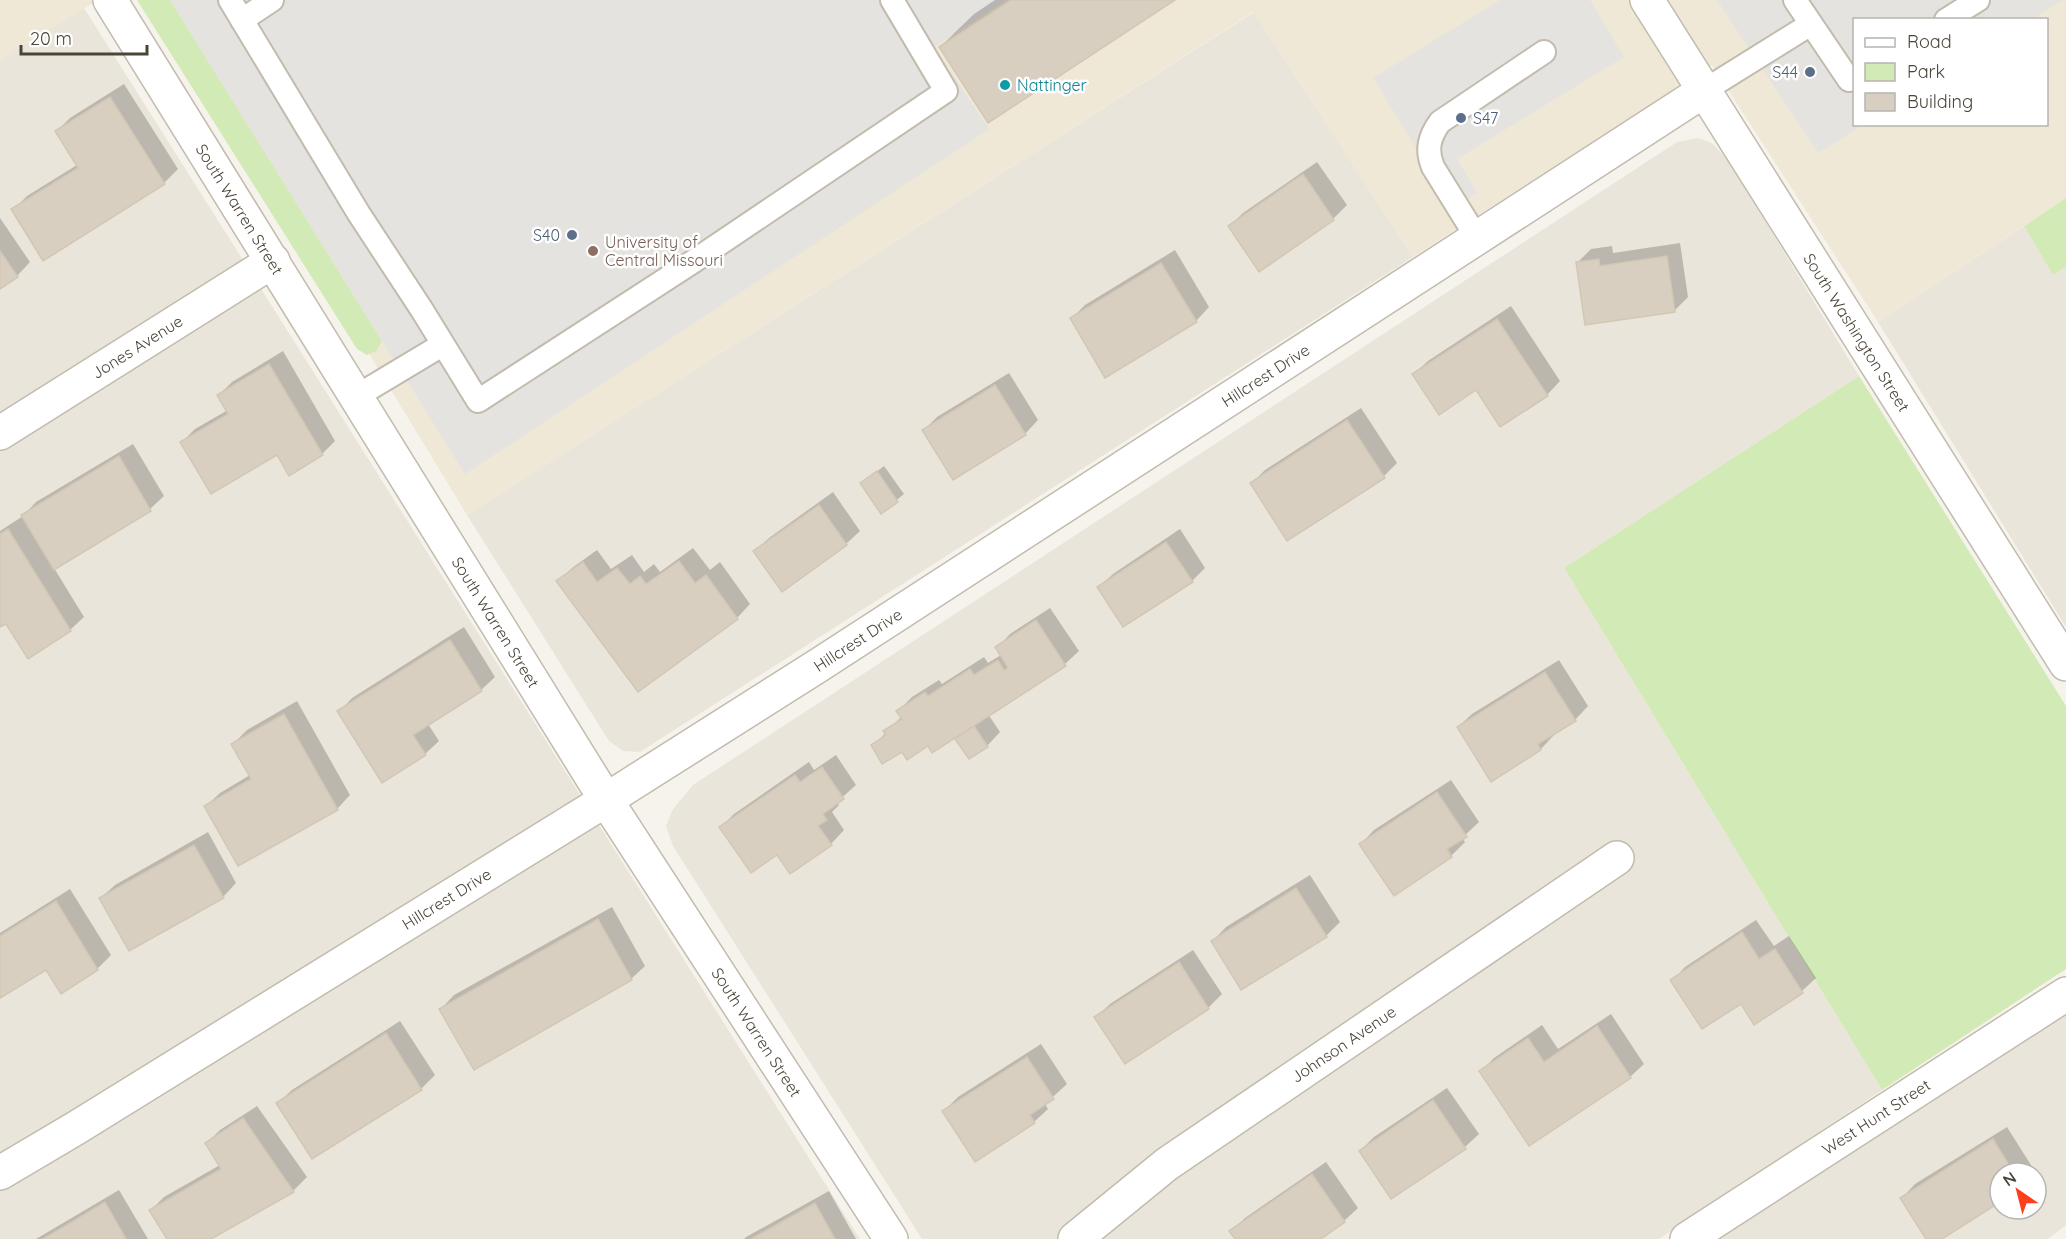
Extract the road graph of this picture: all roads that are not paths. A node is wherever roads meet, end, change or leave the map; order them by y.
1 (110, 0) edge
2 (230, 0) edge
3 (272, 0) edge
4 (892, 0) edge
5 (1647, 0) edge
6 (1795, 0) edge
7 (1978, 0) edge
8 (1949, 18) edge
9 (242, 20) junction
10 (1811, 24) junction
11 (1544, 52) dead end
12 (1853, 78) edge
13 (1705, 90) junction
14 (1477, 238) junction
15 (273, 261) junction
16 (442, 345) junction
17 (357, 396) junction
18 (0, 432) edge
19 (2066, 664) edge
20 (606, 800) junction
21 (1617, 858) dead end
22 (2066, 994) edge
23 (0, 1173) edge
24 (891, 1239) edge
25 (1075, 1239) edge
26 (1687, 1239) edge

1 - 15 street, South Warren Street
2 - 9 lane
3 - 9 lane
4 - 16 lane
5 - 13 street, South Washington Street
6 - 10 lane
7 - 8 lane
9 - 16 lane
10 - 12 lane
10 - 13 lane
11 - 14 lane
13 - 14 street, Hillcrest Drive
13 - 19 street, South Washington Street
14 - 20 street, Hillcrest Drive
15 - 17 street, South Warren Street
15 - 18 street, Jones Avenue
16 - 17 lane
17 - 20 street, South Warren Street
20 - 23 street, Hillcrest Drive
20 - 24 street, South Warren Street
21 - 25 street, Johnson Avenue
22 - 26 street, West Hunt Street

